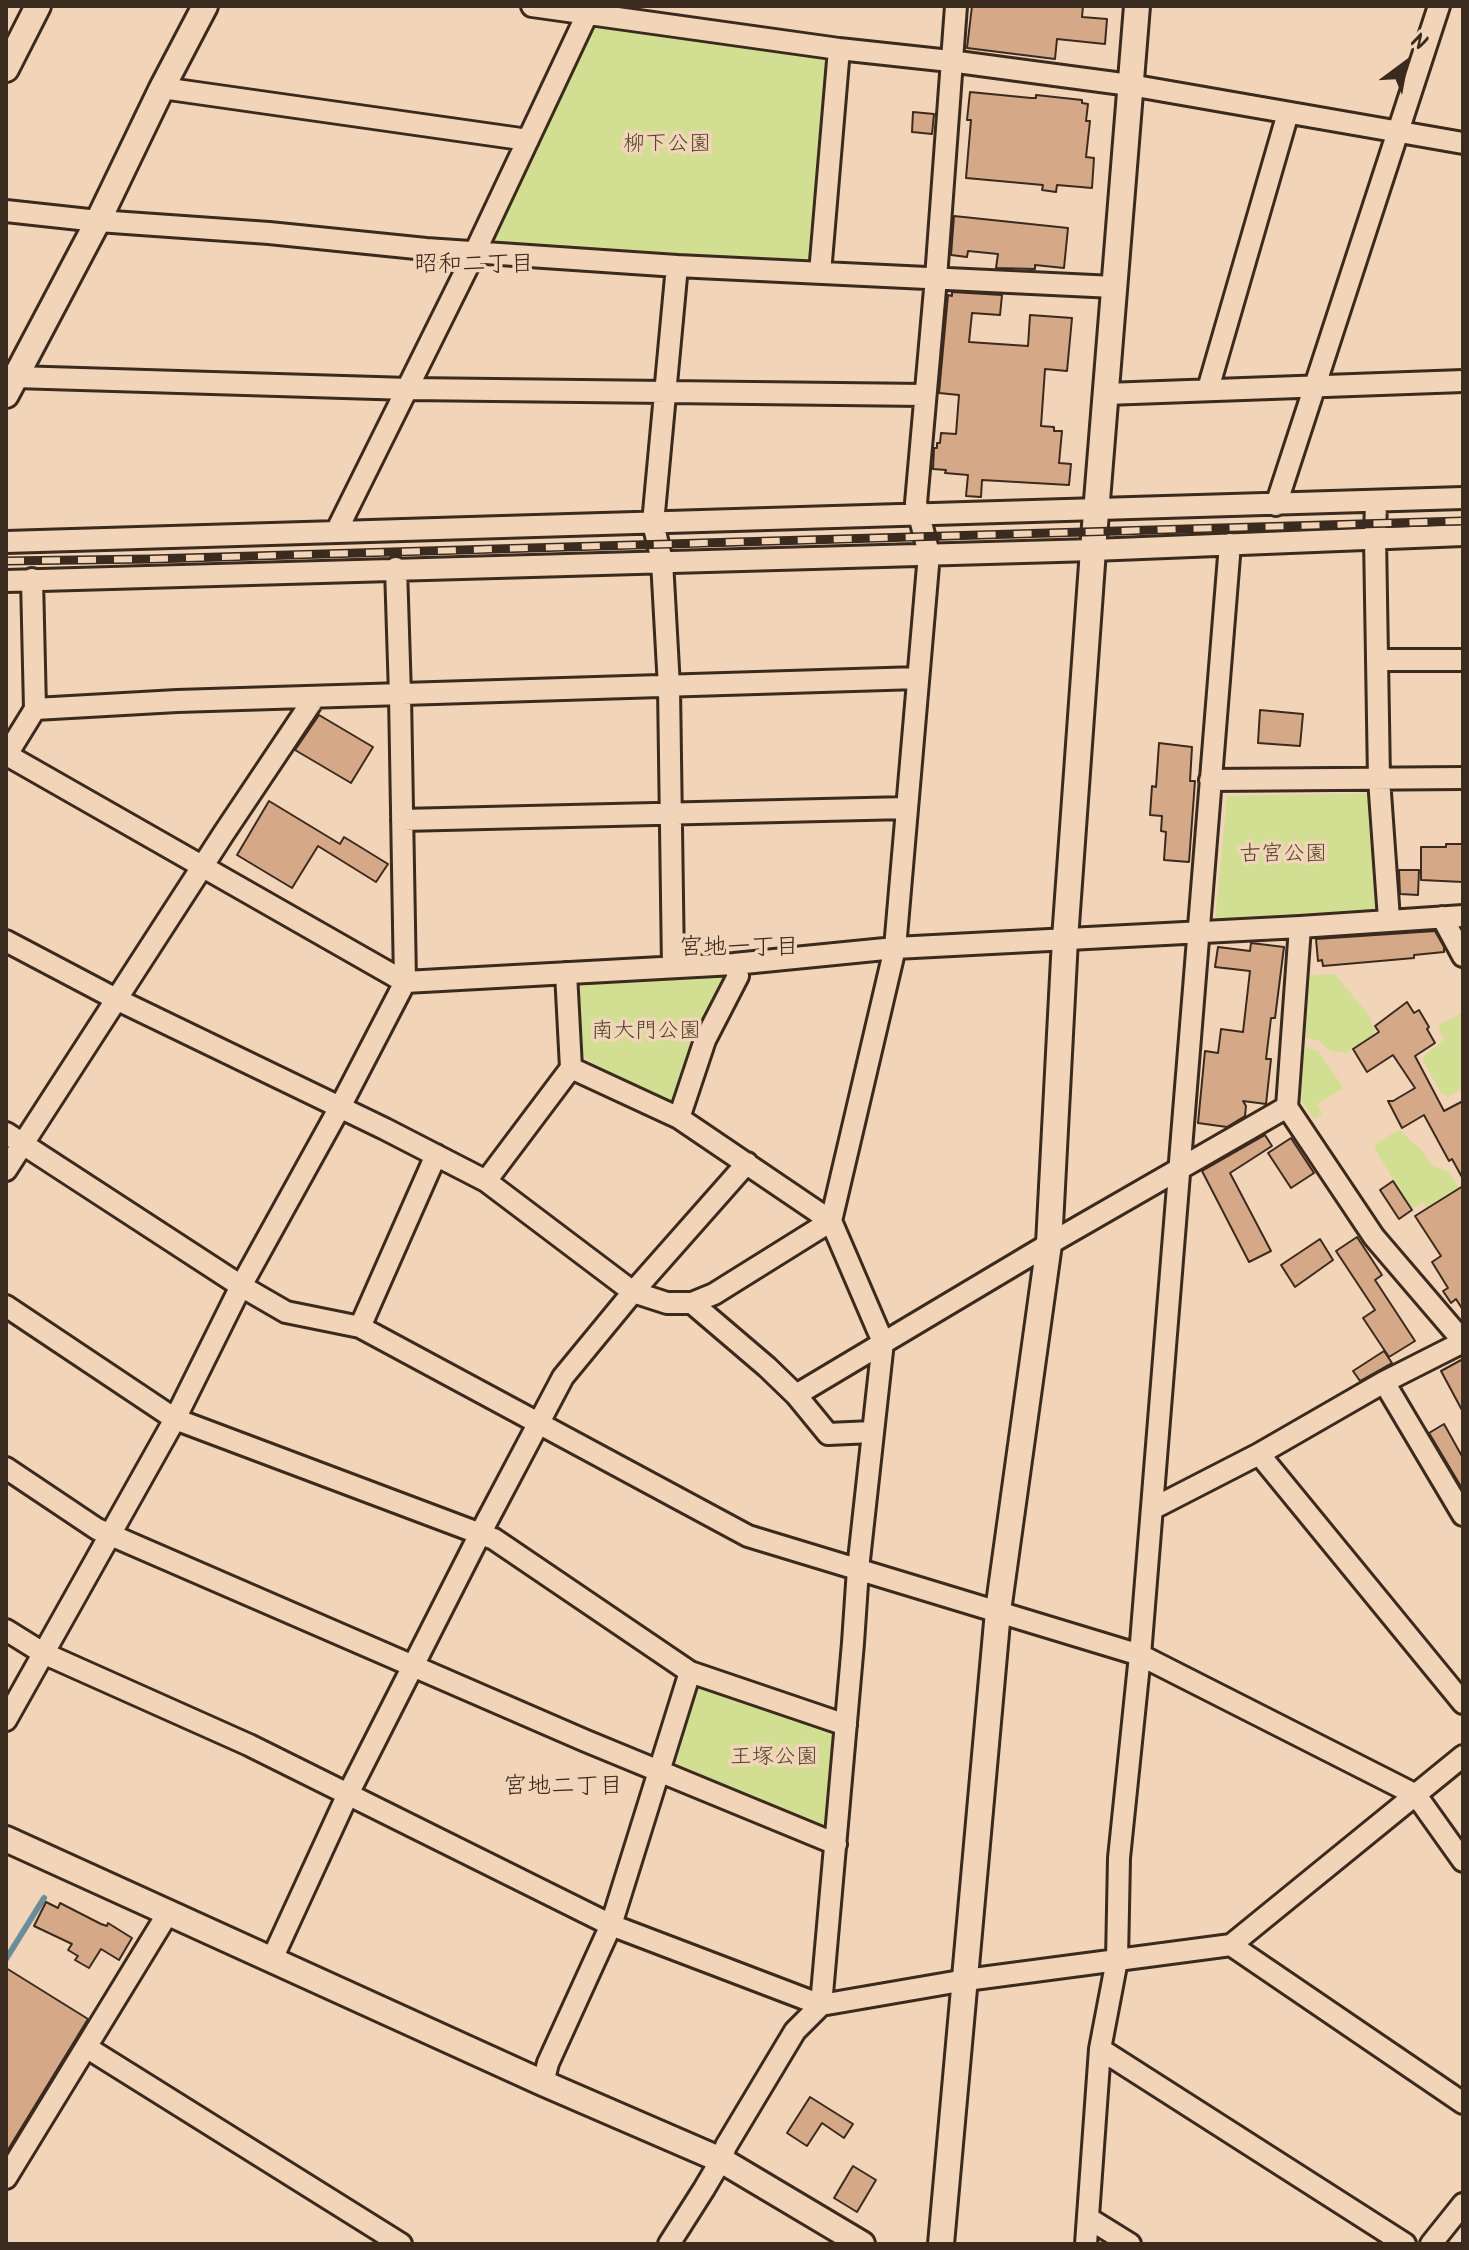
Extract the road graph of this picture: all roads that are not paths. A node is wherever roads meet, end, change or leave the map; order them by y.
1 (38, 6) edge
2 (205, 6) edge
3 (532, 6) edge
4 (956, 6) edge
5 (1137, 6) edge
6 (1439, 6) edge
7 (588, 10) edge
8 (839, 49) junction
9 (950, 61) junction
10 (6, 69) edge
11 (1130, 85) junction
12 (162, 88) junction
13 (1288, 113) junction
14 (1399, 132) junction
15 (528, 140) junction
16 (1463, 143) edge
17 (6, 211) edge
18 (98, 221) junction
19 (475, 252) junction
20 (677, 266) junction
21 (820, 273) junction
22 (936, 278) junction
23 (1114, 287) junction
24 (1463, 381) edge
25 (11, 386) edge
26 (1315, 387) junction
27 (409, 389) junction
28 (1208, 389) junction
29 (665, 391) junction
30 (1106, 394) junction
31 (925, 395) junction
32 (1463, 498) edge
33 (1376, 501) junction
34 (1276, 505) junction
35 (1097, 509) junction
36 (919, 515) junction
37 (653, 523) junction
38 (336, 532) junction
39 (1463, 535) edge
40 (1375, 537) junction
41 (6, 542) edge
42 (1230, 544) junction
43 (1093, 550) junction
44 (929, 554) junction
45 (662, 561) junction
46 (396, 568) junction
47 (32, 579) junction
48 (6, 581) edge
49 (1377, 660) junction
50 (1463, 660) edge
51 (918, 678) junction
52 (669, 687) junction
53 (400, 695) junction
54 (315, 697) junction
55 (35, 709) junction
56 (6, 756) edge
57 (1463, 778) edge
58 (1379, 779) junction
59 (1210, 780) junction
60 (907, 808) junction
61 (671, 813) junction
62 (402, 820) junction
63 (202, 867) junction
64 (1453, 916) edge
65 (1389, 919) junction
66 (1300, 927) junction
67 (1200, 933) junction
68 (1065, 939) junction
69 (6, 941) edge
70 (895, 948) junction
71 (1463, 956) edge
72 (734, 964) junction
73 (673, 967) junction
74 (566, 973) junction
75 (405, 982) junction
76 (116, 999) junction
77 (571, 1068) junction
78 (340, 1107) junction
79 (1287, 1107) junction
80 (679, 1118) junction
81 (14, 1139) edge
82 (436, 1155) junction
83 (747, 1163) junction
84 (6, 1170) edge
85 (1179, 1170) junction
86 (486, 1181) junction
87 (831, 1221) junction
88 (1049, 1244) junction
89 (241, 1286) junction
90 (633, 1292) junction
91 (692, 1303) junction
92 (6, 1306) edge
93 (360, 1327) junction
94 (1463, 1341) edge
95 (883, 1342) junction
96 (1384, 1382) junction
97 (796, 1395) junction
98 (175, 1419) junction
99 (537, 1424) junction
100 (872, 1432) junction
101 (1259, 1454) junction
102 (6, 1468) edge
103 (1152, 1509) junction
104 (1463, 1515) edge
105 (109, 1534) junction
106 (480, 1534) junction
107 (858, 1569) junction
108 (998, 1611) junction
109 (6, 1630) edge
110 (43, 1653) junction
111 (1140, 1655) junction
112 (413, 1665) junction
113 (690, 1672) junction
114 (1463, 1703) edge
115 (6, 1720) edge
116 (846, 1725) junction
117 (1463, 1756) edge
118 (659, 1771) junction
119 (348, 1794) junction
120 (1416, 1795) junction
121 (6, 1839) edge
122 (836, 1844) junction
123 (1463, 1861) edge
124 (168, 1913) junction
125 (611, 1925) junction
126 (1231, 1945) junction
127 (272, 1959) junction
128 (1117, 1960) junction
129 (966, 1980) junction
130 (821, 2005) junction
131 (86, 2047) junction
132 (1100, 2049) junction
133 (543, 2083) junction
134 (1463, 2103) edge
135 (12, 2155) edge
136 (721, 2160) junction
137 (6, 2178) edge
138 (1463, 2204) edge
139 (1088, 2218) junction
140 (401, 2244) edge
141 (669, 2244) edge
142 (862, 2244) edge
143 (941, 2244) edge
144 (1086, 2244) edge
145 (1130, 2244) edge
146 (1405, 2244) edge
147 (1431, 2244) edge

1 - 10 street
2 - 12 street
3 - 7 street
4 - 9 street
5 - 11 street
6 - 14 street
7 - 8 street
7 - 15 street
8 - 9 street
8 - 21 street
9 - 11 street
9 - 22 street
11 - 13 street
11 - 23 street
12 - 15 street
12 - 18 street
13 - 14 street
13 - 28 street
14 - 16 street
14 - 26 street
15 - 19 street
17 - 18 street
18 - 19 street
18 - 25 street
19 - 20 street
19 - 27 street
20 - 21 street
20 - 29 street
21 - 22 street
22 - 23 street
22 - 31 street
23 - 30 street
24 - 26 street
25 - 27 street
26 - 28 street
26 - 34 street
27 - 29 street
27 - 38 street
28 - 30 street
29 - 31 street
29 - 37 street
30 - 35 street
31 - 36 street
32 - 33 street
33 - 34 street
33 - 40 street
34 - 35 street
35 - 36 street
35 - 43 street
36 - 37 street
36 - 44 street
37 - 38 street
37 - 45 street
38 - 41 street
39 - 40 street
40 - 42 street
40 - 49 street
42 - 43 street
42 - 59 street
43 - 44 street
43 - 68 street
44 - 45 street
44 - 51 street
45 - 46 street
45 - 52 street
46 - 47 street
46 - 53 street
47 - 48 street
47 - 55 street
49 - 50 street
49 - 58 street
51 - 52 street
51 - 60 street
52 - 53 street
52 - 61 street
53 - 54 street
53 - 62 street
54 - 55 street
54 - 63 street
55 - 56 street
56 - 63 street
57 - 58 street
58 - 59 street
58 - 65 street
59 - 67 street
60 - 61 street
60 - 70 street
61 - 62 street
61 - 73 street
62 - 75 street
63 - 75 street
63 - 76 street
64 - 65 street
64 - 71 street
65 - 66 street
66 - 67 street
66 - 79 street
67 - 68 street
67 - 85 street
68 - 70 street
68 - 88 street
69 - 76 street
70 - 72 street
70 - 87 street
72 - 73 street
72 - 80 street
73 - 74 street
74 - 75 street
74 - 77 street
75 - 78 street
76 - 78 street
76 - 81 street
77 - 80 street
77 - 86 street
78 - 82 street
78 - 89 street
79 - 85 street
79 - 94 street
80 - 83 street
81 - 84 street
81 - 89 street
82 - 86 street
82 - 93 street
83 - 87 street
83 - 90 street
85 - 88 street
85 - 103 street
86 - 90 street
87 - 91 street
87 - 95 street
88 - 95 street
88 - 108 street
89 - 93 street
89 - 98 street
90 - 91 street
90 - 99 street
91 - 97 street
92 - 98 street
93 - 99 street
94 - 96 street
95 - 97 street
95 - 100 street
96 - 101 street
96 - 104 street
97 - 100 street
98 - 105 street
98 - 106 street
99 - 106 street
99 - 107 street
100 - 107 street
101 - 103 street
101 - 114 street
102 - 105 street
103 - 111 street
105 - 110 street
105 - 112 street
106 - 112 street
106 - 113 street
107 - 108 street
107 - 116 street
108 - 111 street
108 - 129 street
109 - 110 street
110 - 115 street
110 - 119 street
111 - 120 street
111 - 128 street
112 - 118 street
112 - 119 street
113 - 116 street
113 - 118 street
116 - 122 street
117 - 120 street
118 - 122 street
118 - 125 street
119 - 125 street
119 - 127 street
120 - 123 street
120 - 126 street
121 - 124 street
122 - 130 street
124 - 127 street
124 - 131 street
125 - 130 street
125 - 133 street
126 - 128 street
126 - 134 street
127 - 133 street
128 - 129 street
128 - 132 street
129 - 130 street
129 - 143 street
130 - 136 street
131 - 135 street
131 - 140 street
132 - 139 street
132 - 146 street
133 - 136 street
135 - 137 street
136 - 141 street
136 - 142 street
138 - 147 street
139 - 144 street
139 - 145 street

